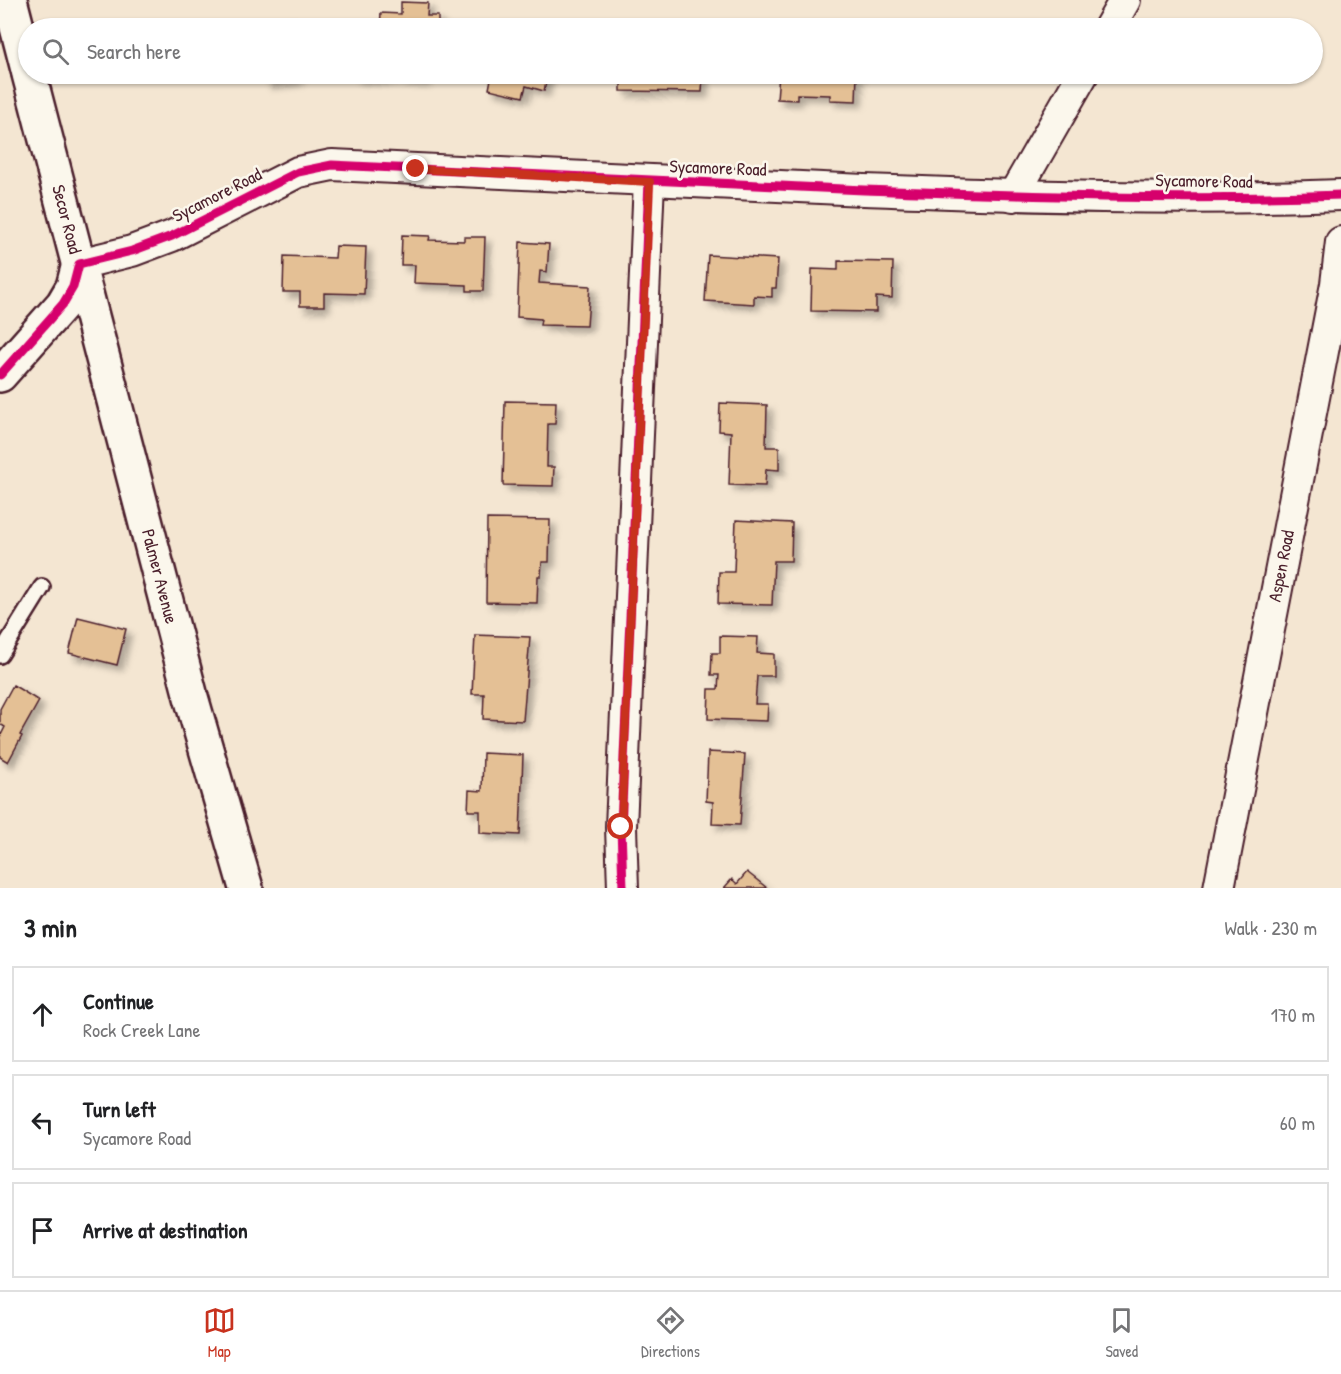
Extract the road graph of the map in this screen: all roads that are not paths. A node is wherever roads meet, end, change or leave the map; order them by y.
1 (10, 0) edge
2 (1125, 0) edge
3 (1115, 18) edge
4 (18, 30) edge
5 (32, 84) edge
6 (1077, 84) edge
7 (650, 182) junction
8 (1013, 195) junction
9 (1341, 195) edge
10 (1341, 242) edge
11 (79, 264) junction
12 (0, 375) edge
13 (42, 587) dead end
14 (0, 655) edge
15 (246, 888) edge
16 (623, 888) edge
17 (1219, 888) edge

1 - 4 main road, Secor Road
2 - 3 street
5 - 11 main road, Secor Road
6 - 8 street
7 - 8 street, Sycamore Road
7 - 11 street, Sycamore Road
7 - 16 street
8 - 9 street, Sycamore Road
10 - 17 street, Aspen Road
11 - 12 main road, Secor Road
11 - 15 main road, Palmer Avenue
13 - 14 lane

